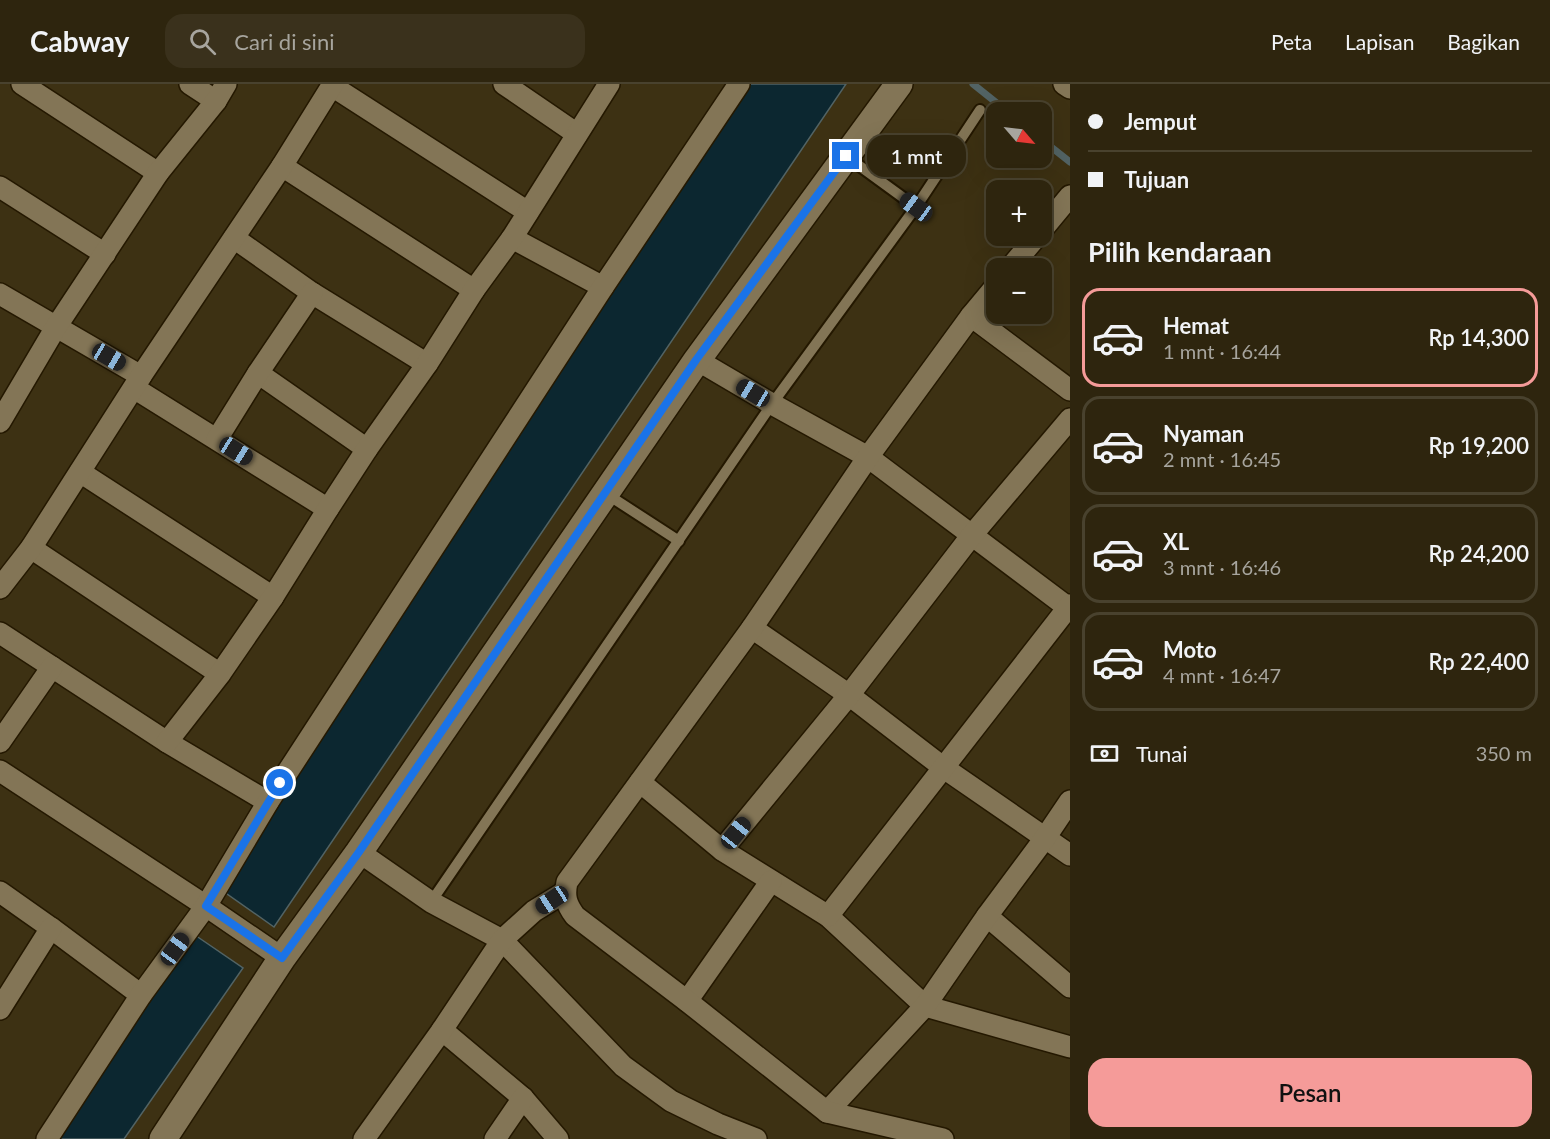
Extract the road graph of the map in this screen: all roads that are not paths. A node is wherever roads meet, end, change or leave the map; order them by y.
1 (22, 84) edge
2 (190, 84) edge
3 (504, 84) edge
4 (609, 84) edge
5 (739, 84) edge
6 (899, 84) edge
7 (1064, 84) edge
8 (332, 85) edge
9 (1070, 88) edge
10 (221, 92) edge
11 (981, 110) dead end
12 (577, 134) junction
13 (846, 156) junction
14 (282, 166) junction
15 (158, 173) junction
16 (0, 187) edge
17 (1070, 196) edge
18 (916, 207) junction
19 (528, 212) junction
20 (1052, 218) edge
21 (234, 238) junction
22 (512, 238) junction
23 (1029, 246) edge
24 (105, 254) junction
25 (1018, 258) edge
26 (603, 287) junction
27 (474, 290) junction
28 (312, 293) junction
29 (0, 294) edge
30 (986, 298) edge
31 (971, 316) junction
32 (56, 327) junction
33 (696, 360) junction
34 (427, 364) junction
35 (258, 373) junction
36 (137, 382) junction
37 (1070, 390) edge
38 (772, 404) junction
39 (1070, 421) edge
40 (0, 422) edge
41 (217, 439) junction
42 (367, 449) junction
43 (868, 456) junction
44 (80, 472) junction
45 (605, 493) junction
46 (328, 508) junction
47 (972, 535) junction
48 (678, 541) junction
49 (31, 548) junction
50 (0, 588) edge
51 (273, 597) junction
52 (1069, 607) edge
53 (752, 628) junction
54 (0, 633) edge
55 (52, 667) junction
56 (220, 674) junction
57 (849, 695) junction
58 (166, 741) junction
59 (0, 742) edge
60 (944, 768) junction
61 (0, 771) edge
62 (640, 782) junction
63 (1070, 801) edge
64 (268, 802) junction
65 (1045, 838) junction
66 (722, 850) junction
67 (359, 852) junction
68 (1070, 855) edge
69 (771, 881) junction
70 (0, 892) edge
71 (565, 892) junction
72 (430, 902) junction
73 (206, 906) junction
74 (828, 916) junction
75 (987, 916) junction
76 (51, 928) junction
77 (502, 940) junction
78 (282, 958) junction
79 (1070, 987) edge
80 (141, 995) junction
81 (687, 1001) junction
82 (925, 1006) junction
83 (0, 1009) edge
84 (442, 1030) junction
85 (1066, 1041) edge
86 (523, 1098) junction
87 (827, 1112) junction
88 (48, 1139) edge
89 (164, 1139) edge
90 (364, 1139) edge
91 (495, 1139) edge
92 (558, 1139) edge
93 (756, 1139) edge
94 (943, 1139) edge

1 - 15 street
2 - 10 street
3 - 12 street
4 - 12 street
5 - 26 street
6 - 13 street
7 - 9 street
8 - 14 street
8 - 19 street
10 - 15 street
11 - 18 lane
12 - 19 street
13 - 18 lane
13 - 33 street
14 - 21 street
14 - 27 street
15 - 24 street
16 - 24 street
17 - 20 street
18 - 38 lane
19 - 22 street
21 - 28 street
21 - 36 street
22 - 26 street
22 - 27 street
23 - 25 street
24 - 32 street
26 - 64 street
27 - 34 street
28 - 34 street
28 - 35 street
29 - 32 street
30 - 31 street
31 - 37 street
31 - 43 street
32 - 36 street
32 - 40 street
33 - 38 street
33 - 45 street
34 - 42 street
35 - 41 street
35 - 42 street
36 - 41 street
36 - 44 street
38 - 43 street
38 - 48 lane
39 - 47 street
41 - 46 street
42 - 46 street
43 - 47 street
43 - 53 street
44 - 49 street
44 - 51 street
45 - 48 lane
45 - 67 street
46 - 51 street
47 - 52 street
47 - 57 street
48 - 72 lane
49 - 50 street
49 - 56 street
51 - 56 street
52 - 60 street
53 - 57 street
53 - 62 street
54 - 55 street
55 - 58 street
55 - 59 street
56 - 58 street
57 - 60 street
57 - 66 street
58 - 64 street
60 - 65 street
60 - 74 street
61 - 73 street
62 - 66 street
62 - 71 street
63 - 65 street
64 - 73 street
65 - 68 street
65 - 75 street
66 - 69 street
67 - 72 street
67 - 78 street
69 - 74 street
69 - 81 street
70 - 76 street
71 - 77 street
71 - 81 street
72 - 77 street
73 - 78 street
73 - 80 street
74 - 82 street
75 - 79 street
75 - 82 street
76 - 80 street
76 - 83 street
77 - 84 street
77 - 93 street
78 - 89 street
80 - 88 street
81 - 87 street
82 - 85 street
82 - 87 street
84 - 86 street
84 - 90 street
86 - 91 street
86 - 92 street
87 - 94 street

